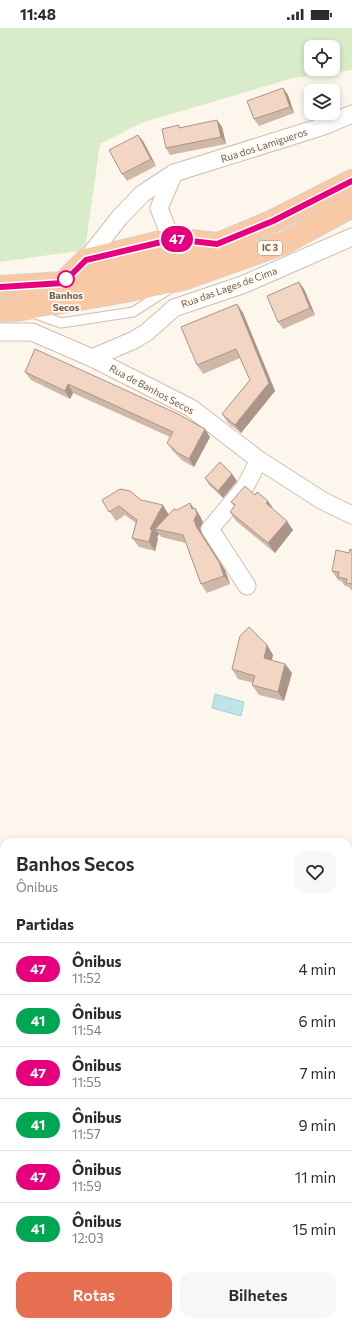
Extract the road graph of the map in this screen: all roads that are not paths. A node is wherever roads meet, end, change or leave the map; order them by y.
1 (352, 114) edge
2 (174, 173) junction
3 (352, 181) edge
4 (352, 206) edge
5 (352, 238) edge
6 (174, 239) junction
7 (217, 244) junction
8 (86, 260) junction
9 (63, 283) junction
10 (0, 287) edge
11 (0, 311) edge
12 (0, 332) edge
13 (92, 358) junction
14 (259, 460) junction
15 (352, 515) edge
16 (247, 586) dead end

1 - 2 street, Rua dos Lamigueros
2 - 6 street
2 - 8 street, Rua dos Lamigueros
3 - 7 highway, IC 3
4 - 11 highway, IC 3
5 - 13 street, Rua das Lages de Cima
6 - 7 highway
6 - 8 highway
7 - 9 highway, IC 3
8 - 9 highway
9 - 10 highway, IC 3
12 - 13 street, Rua de Banhos Secos
13 - 14 street, Rua de Banhos Secos
14 - 15 street, Rua de Banhos Secos
14 - 16 street

